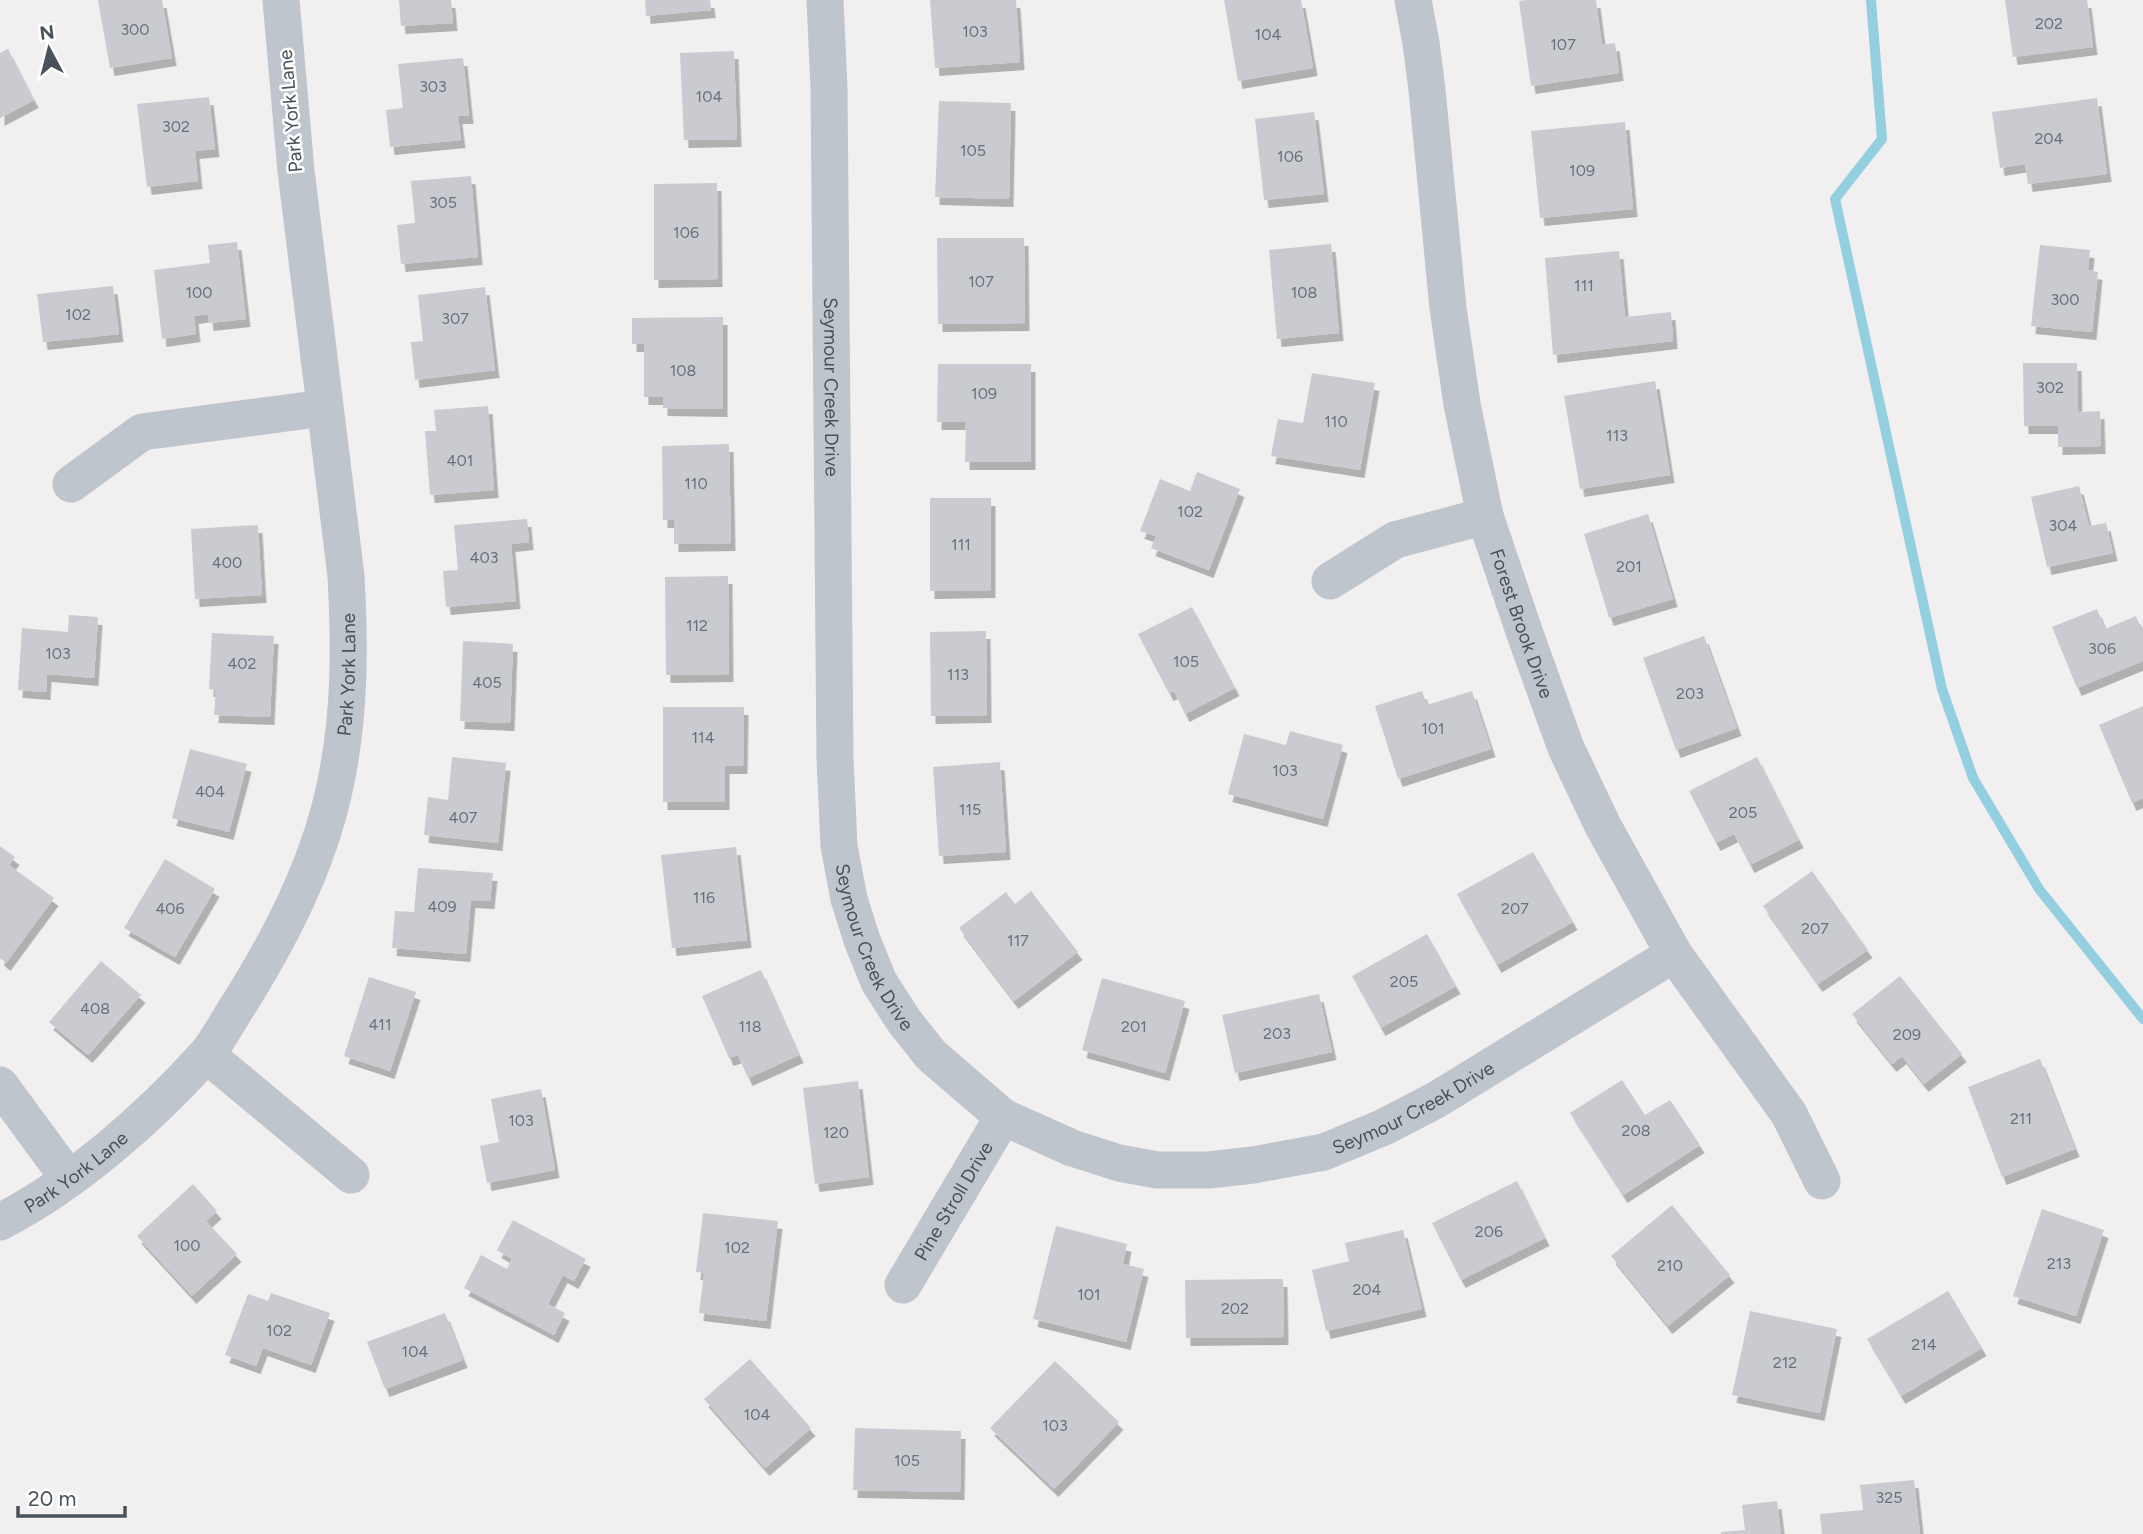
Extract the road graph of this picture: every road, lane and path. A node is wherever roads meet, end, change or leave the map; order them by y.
1 (281, 0) edge
2 (825, 0) edge
3 (1413, 0) edge
4 (324, 408) junction
5 (71, 484) dead end
6 (1485, 516) junction
7 (1330, 581) dead end
8 (1674, 954) junction
9 (207, 1055) junction
10 (0, 1085) edge
11 (1003, 1117) junction
12 (351, 1175) dead end
13 (69, 1179) junction
14 (1822, 1181) dead end
15 (0, 1222) edge
16 (903, 1285) dead end

1 - 4 street, Park York Lane
2 - 11 street, Seymour Creek Drive
3 - 6 street, Forest Brook Drive
4 - 5 street
4 - 9 street, Park York Lane
6 - 7 street
6 - 8 street, Forest Brook Drive
8 - 11 street, Seymour Creek Drive
8 - 14 street, Forest Brook Drive
9 - 12 street
9 - 13 street, Park York Lane
10 - 13 street
11 - 16 street, Pine Stroll Drive
13 - 15 street, Park York Lane

